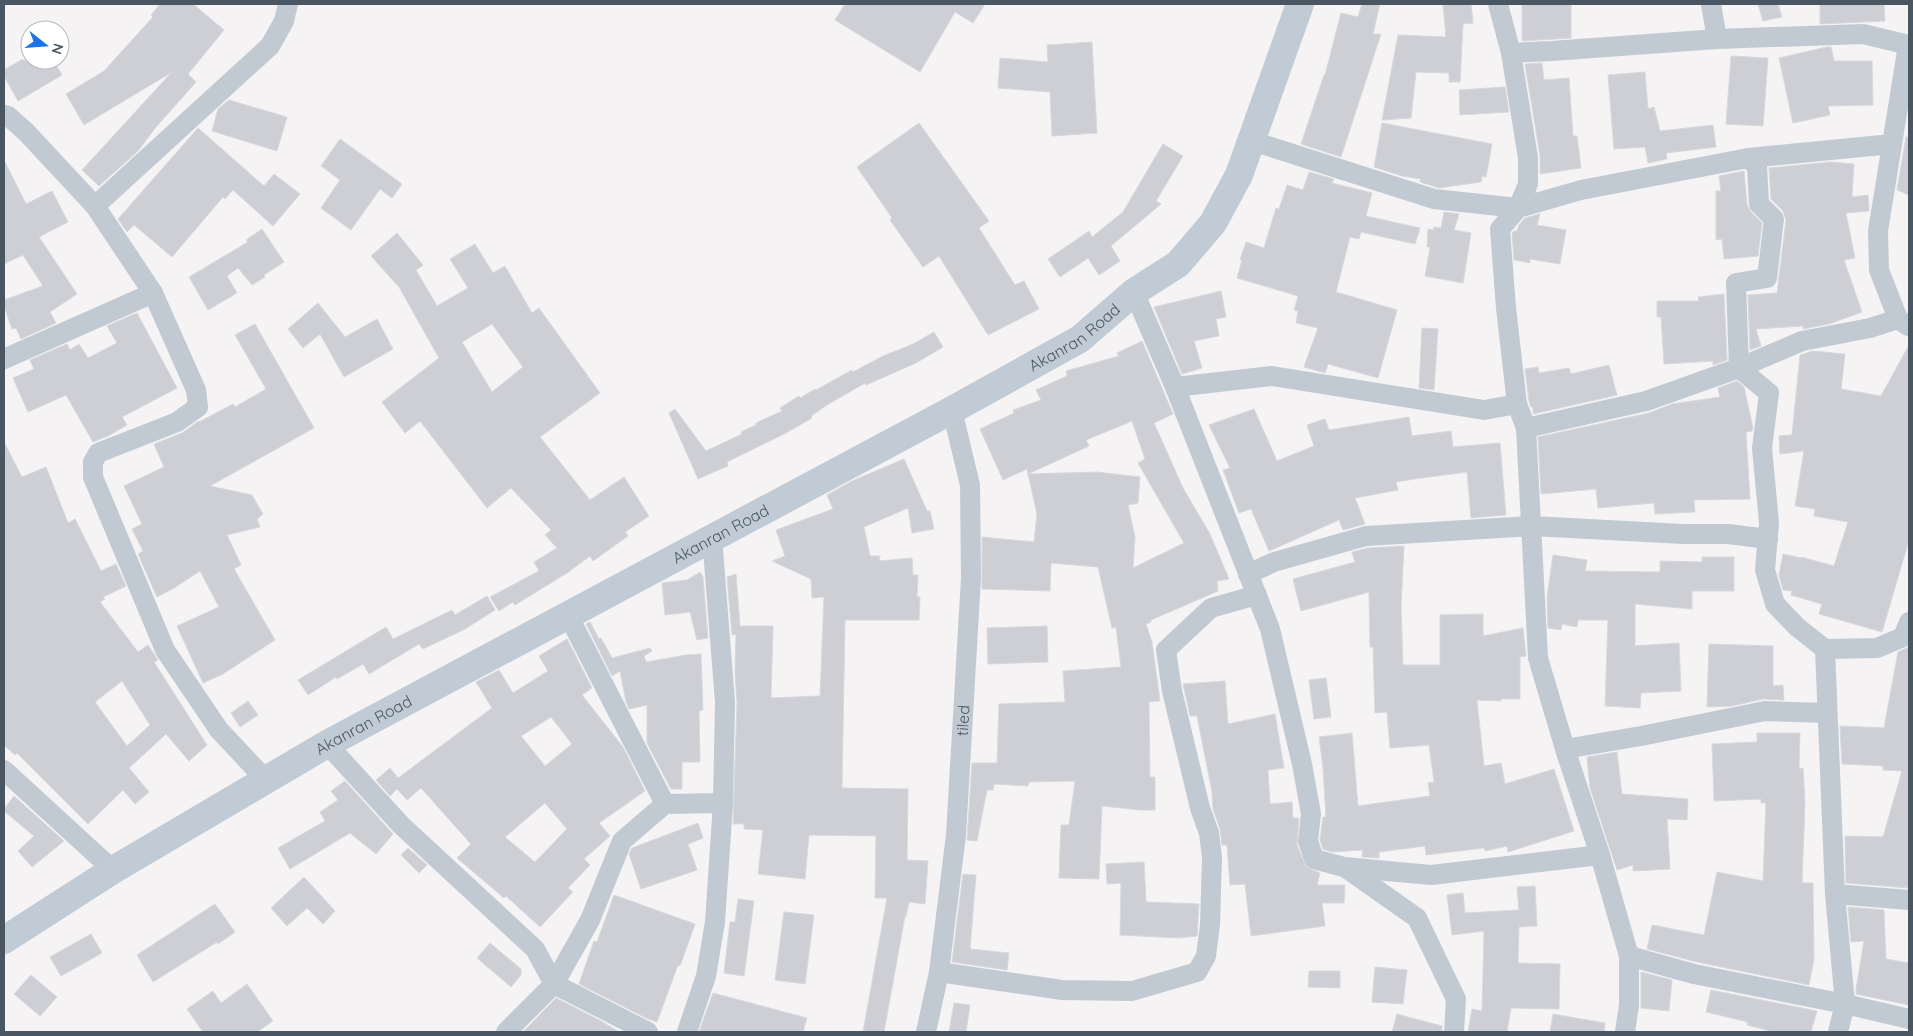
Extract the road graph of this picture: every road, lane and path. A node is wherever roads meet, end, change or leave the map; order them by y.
1 (288, 4) edge
2 (1300, 4) edge
3 (1498, 4) edge
4 (1711, 4) edge
5 (1717, 39) junction
6 (1909, 45) edge
7 (1511, 53) junction
8 (4, 115) edge
9 (1252, 141) junction
10 (1892, 144) junction
11 (1748, 158) junction
12 (95, 206) junction
13 (1518, 208) junction
14 (1134, 292) junction
15 (153, 293) junction
16 (1904, 323) edge
17 (4, 359) edge
18 (1740, 368) junction
19 (1175, 387) junction
20 (1517, 404) junction
21 (952, 410) junction
22 (1526, 428) junction
23 (1532, 526) junction
24 (712, 537) junction
25 (1768, 539) junction
26 (1248, 574) junction
27 (1257, 595) junction
28 (568, 615) junction
29 (1909, 622) edge
30 (1826, 649) junction
31 (1827, 713) junction
32 (327, 744) junction
33 (1565, 749) junction
34 (4, 770) edge
35 (266, 780) junction
36 (723, 803) junction
37 (665, 804) junction
38 (1600, 855) junction
39 (1344, 867) junction
40 (112, 870) junction
41 (1835, 894) junction
42 (1909, 900) edge
43 (4, 940) edge
44 (1629, 956) junction
45 (939, 972) junction
46 (554, 984) junction
47 (1845, 1004) junction
48 (1909, 1019) edge
49 (506, 1032) edge
50 (648, 1032) edge
51 (687, 1032) edge
52 (926, 1032) edge
53 (1454, 1032) edge
54 (1625, 1032) edge
55 (1838, 1032) edge

1 - 12 street
2 - 9 main road, Akanran Road
3 - 7 street
4 - 5 street
5 - 6 street
5 - 7 street
6 - 10 street
7 - 13 street
8 - 12 street
9 - 13 street
9 - 14 main road, Akanran Road
10 - 11 street
10 - 16 street
11 - 13 street
11 - 18 street
12 - 15 street
13 - 20 street
14 - 19 street
14 - 21 main road, Akanran Road
15 - 17 street
15 - 35 street
16 - 18 street
18 - 22 street
18 - 25 street
19 - 20 street
19 - 26 street
20 - 22 street
21 - 24 main road, Akanran Road
21 - 45 street, tiled
22 - 23 street
23 - 25 street
23 - 26 street
23 - 33 street
24 - 28 main road, Akanran Road
24 - 36 street
25 - 30 street
26 - 27 street
27 - 39 street
27 - 45 street
28 - 32 main road, Akanran Road
28 - 37 street
29 - 30 street
30 - 31 street
31 - 33 street
31 - 41 street
32 - 35 main road, Akanran Road
32 - 46 street
33 - 38 street
34 - 40 street
35 - 40 main road, Akanran Road
36 - 37 street
36 - 51 street
37 - 46 street
38 - 39 street
38 - 44 street
39 - 53 street
40 - 43 main road, Akanran Road
41 - 42 street
41 - 47 street
44 - 47 street
44 - 54 street
45 - 52 street, tiled
46 - 49 street
46 - 50 street
47 - 48 street
47 - 55 street

